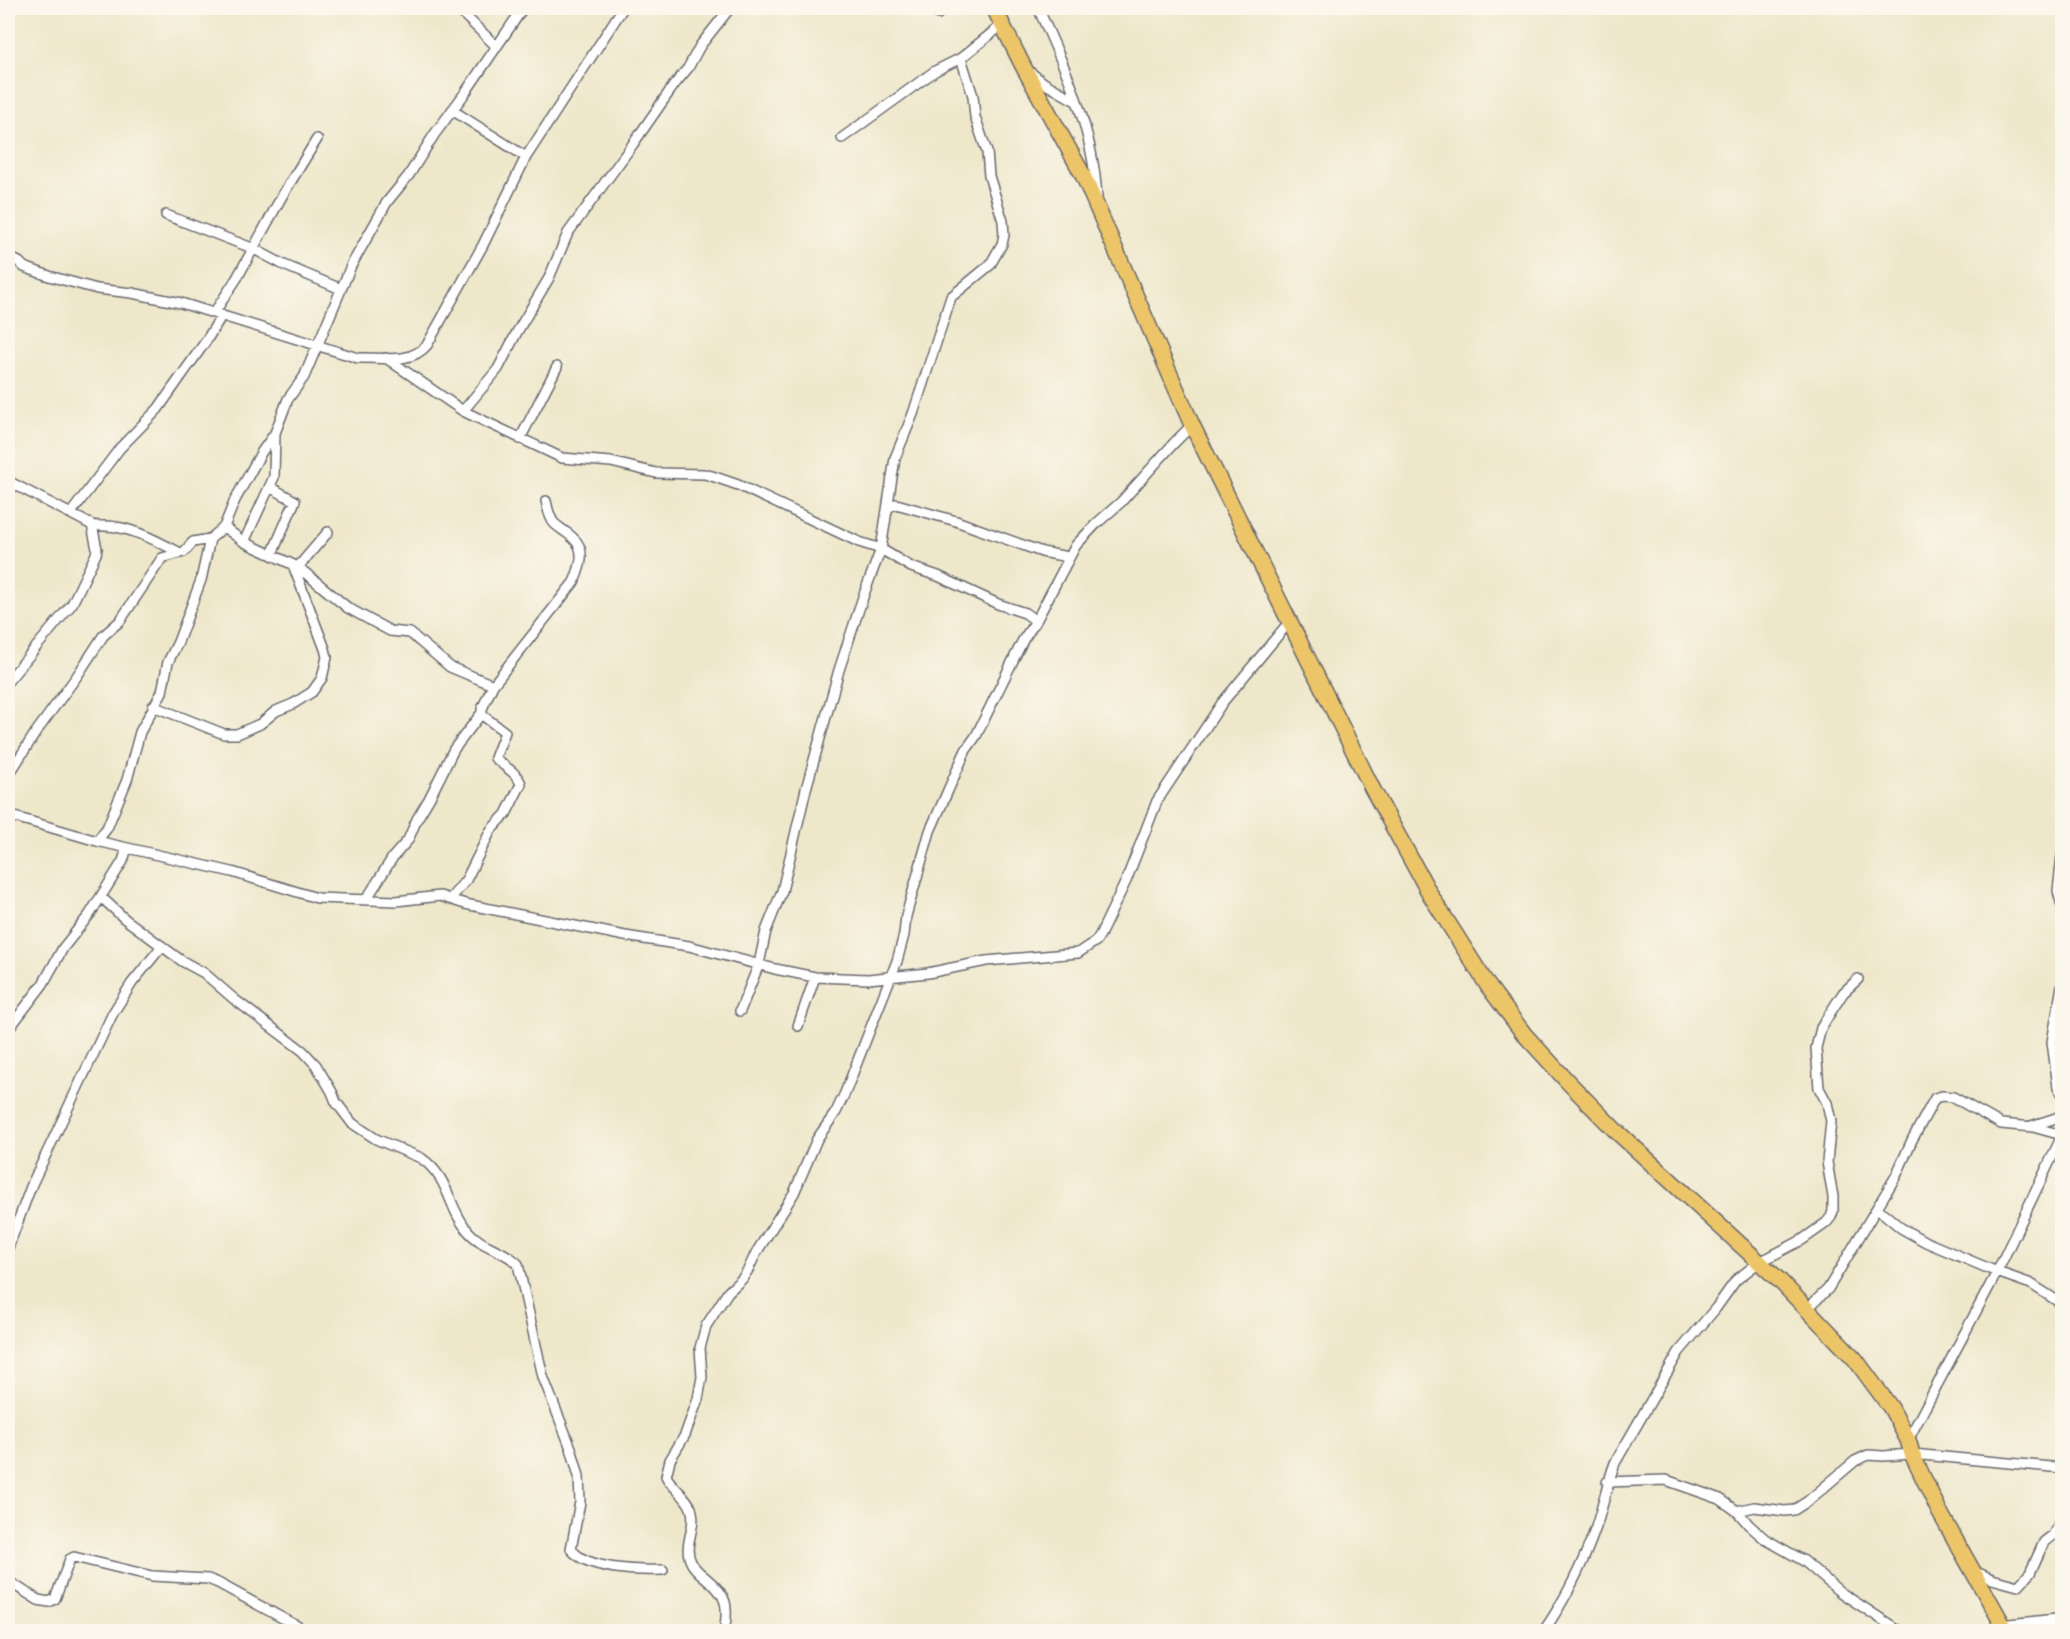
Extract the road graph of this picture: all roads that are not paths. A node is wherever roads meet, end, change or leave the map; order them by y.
1 (458, 8) edge
2 (523, 8) edge
3 (730, 8) edge
4 (994, 8) edge
5 (1038, 8) edge
6 (618, 9) edge
7 (1002, 25) junction
8 (496, 46) junction
9 (962, 58) junction
10 (1023, 66) junction
11 (1076, 100) junction
12 (452, 110) junction
13 (842, 138) dead end
14 (317, 139) dead end
15 (526, 158) junction
16 (1098, 208) junction
17 (166, 215) dead end
18 (252, 248) junction
19 (8, 256) edge
20 (340, 289) junction
21 (218, 314) junction
22 (317, 346) junction
23 (385, 357) junction
24 (558, 367) dead end
25 (463, 411) junction
26 (1192, 425) junction
27 (275, 433) junction
28 (520, 439) junction
29 (8, 481) edge
30 (270, 487) junction
31 (546, 501) dead end
32 (888, 508) junction
33 (71, 513) junction
34 (92, 525) junction
35 (224, 527) junction
36 (328, 532) dead end
37 (210, 539) junction
38 (244, 542) junction
39 (881, 549) junction
40 (180, 553) junction
41 (272, 554) junction
42 (1068, 557) junction
43 (295, 565) junction
44 (1036, 621) junction
45 (1290, 621) junction
46 (8, 681) edge
47 (493, 685) junction
48 (153, 706) junction
49 (481, 714) junction
50 (8, 776) edge
51 (8, 815) edge
52 (97, 841) junction
53 (127, 848) junction
54 (2062, 856) edge
55 (101, 897) junction
56 (451, 898) junction
57 (366, 900) junction
58 (2062, 906) edge
59 (162, 946) junction
60 (759, 964) junction
61 (815, 977) junction
62 (889, 978) junction
63 (1858, 979) dead end
64 (2062, 986) edge
65 (740, 1011) dead end
66 (798, 1026) dead end
67 (8, 1030) edge
68 (2062, 1094) edge
69 (2062, 1114) edge
70 (2028, 1126) junction
71 (2062, 1135) edge
72 (1877, 1208) junction
73 (8, 1248) edge
74 (1758, 1263) junction
75 (1996, 1272) junction
76 (2062, 1304) edge
77 (1806, 1310) junction
78 (1910, 1447) junction
79 (2062, 1468) edge
80 (1608, 1482) junction
81 (1737, 1511) junction
82 (2062, 1518) edge
83 (663, 1570) dead end
84 (1974, 1571) junction
85 (8, 1581) edge
86 (2062, 1620) edge
87 (2006, 1629) edge
88 (308, 1632) edge
89 (724, 1632) edge
90 (1543, 1632) edge
91 (1901, 1632) edge

1 - 8 street
2 - 8 street
3 - 25 street
4 - 7 main road
5 - 11 street
6 - 15 street
7 - 9 street
7 - 10 main road
8 - 12 street
9 - 13 street
9 - 32 street
10 - 11 street
10 - 16 main road
11 - 16 street
12 - 15 street
12 - 20 street
14 - 18 street
15 - 23 street
16 - 26 main road
17 - 18 street
18 - 20 street
18 - 21 street
19 - 21 street
20 - 22 street
21 - 22 street
21 - 33 street
22 - 23 street
22 - 27 street
23 - 25 street
24 - 28 street
25 - 28 street
26 - 42 street
26 - 45 main road
27 - 30 street
27 - 35 street
28 - 39 street
29 - 33 street
30 - 38 street
30 - 41 street
31 - 47 street
32 - 39 street
32 - 42 street
33 - 34 street
34 - 40 street
34 - 46 street
35 - 37 street
35 - 38 street
36 - 43 street
37 - 40 street
37 - 48 street
38 - 41 street
39 - 44 street
39 - 60 street
40 - 50 street
41 - 43 street
42 - 44 street
43 - 47 street
43 - 48 street
44 - 62 street
45 - 62 street
45 - 74 main road
47 - 49 street
48 - 52 street
49 - 56 street
49 - 57 street
51 - 52 street
52 - 53 street
53 - 55 street
53 - 57 street
54 - 58 street
55 - 59 street
55 - 67 street
56 - 57 street
56 - 60 street
59 - 73 street
59 - 83 street
60 - 61 street
60 - 65 street
61 - 62 street
61 - 66 street
62 - 89 street
63 - 74 street
64 - 68 street
69 - 70 street
70 - 71 street
70 - 72 street
71 - 75 street
72 - 75 street
72 - 77 street
74 - 77 main road
74 - 80 street
75 - 76 street
75 - 78 street
77 - 78 main road
78 - 79 street
78 - 81 street
78 - 84 main road
80 - 81 street
80 - 90 street
81 - 91 street
82 - 84 street
84 - 87 main road
85 - 88 street
86 - 87 street

